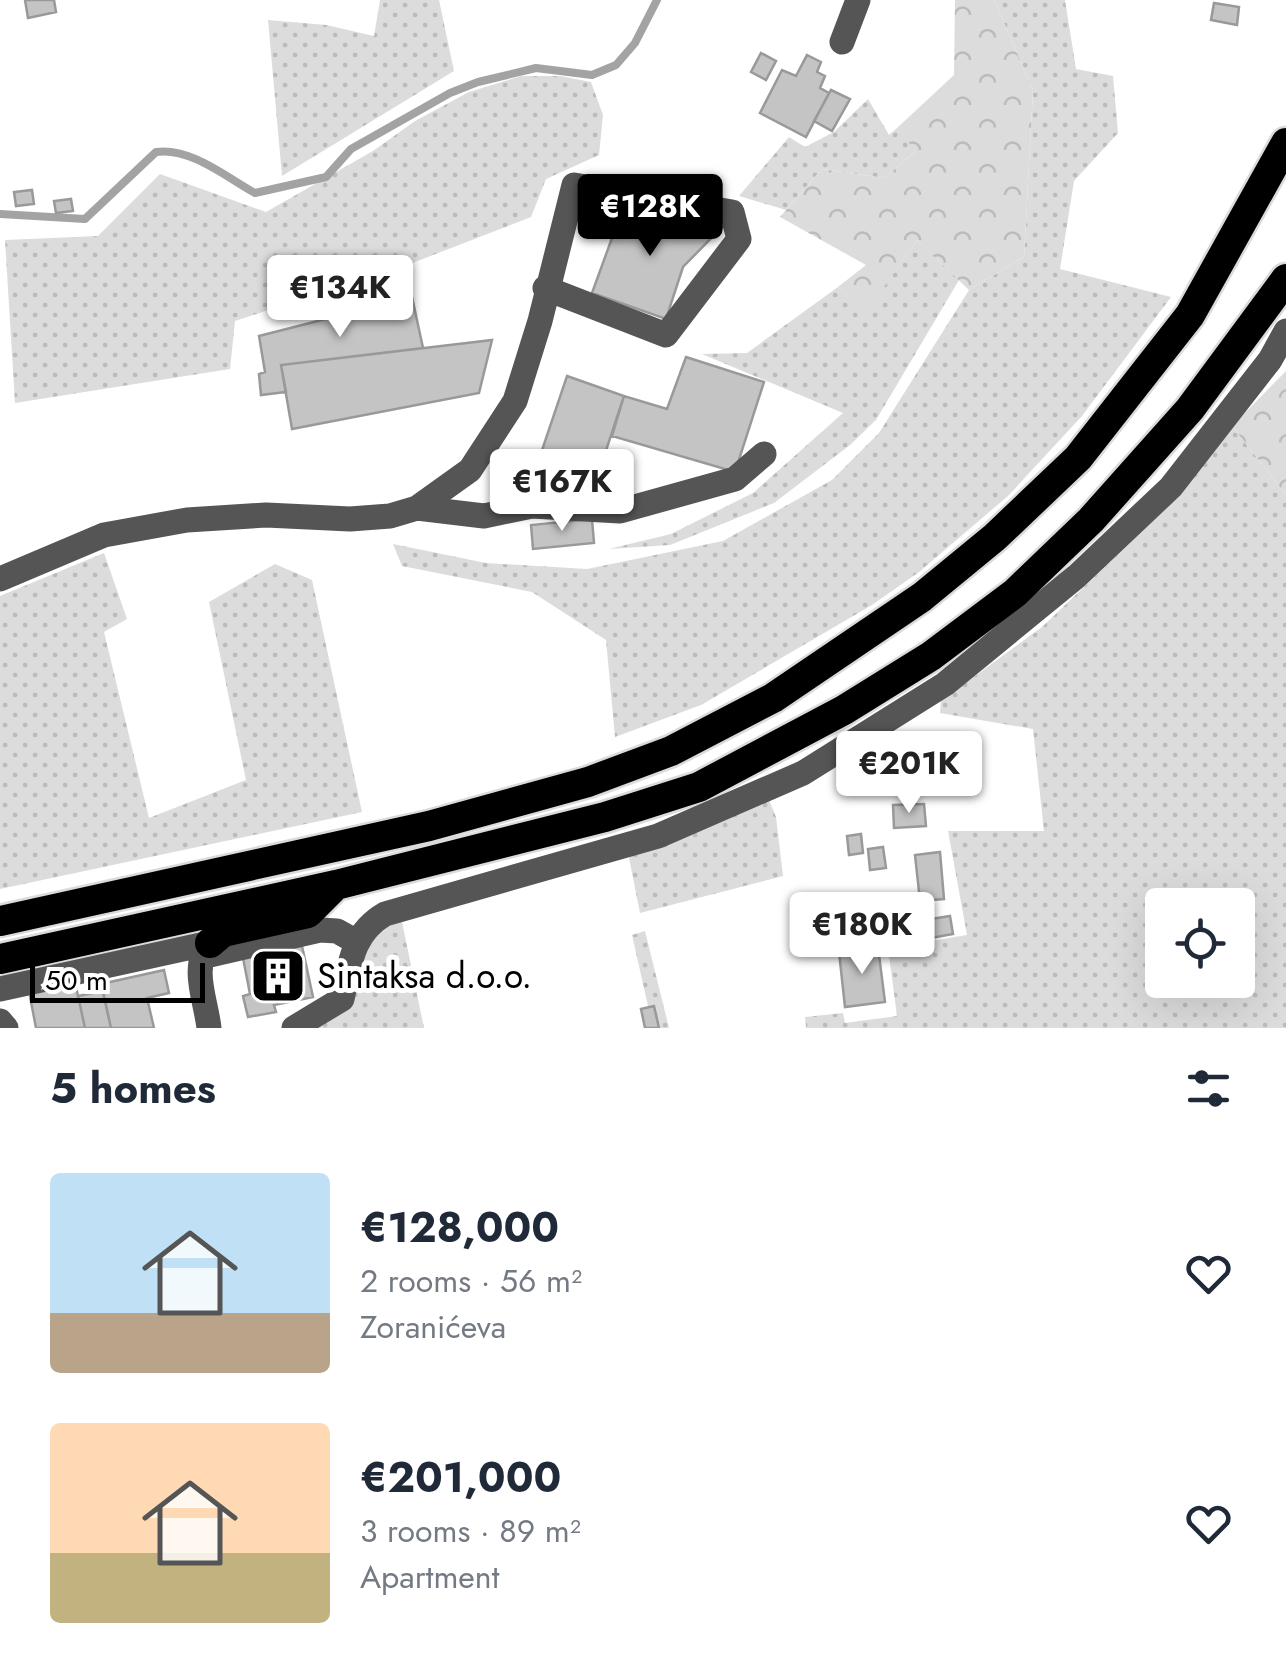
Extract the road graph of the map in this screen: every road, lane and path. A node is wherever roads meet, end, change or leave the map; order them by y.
1 (858, 0) edge
2 (842, 42) dead end
3 (1286, 143) edge
4 (1286, 279) edge
5 (546, 288) junction
6 (1286, 331) edge
7 (764, 454) dead end
8 (417, 508) junction
9 (0, 579) edge
10 (336, 886) junction
11 (0, 921) edge
12 (356, 941) junction
13 (206, 950) junction
14 (0, 959) edge
15 (0, 988) edge
16 (0, 1021) edge
17 (6, 1028) edge
18 (209, 1028) edge
19 (294, 1028) edge

1 - 2 street
3 - 11 highway
4 - 10 highway
5 - 5 street
5 - 8 street
6 - 12 street
7 - 8 street
8 - 9 street
10 - 13 highway
10 - 14 highway
12 - 13 street
12 - 19 street
13 - 15 street
13 - 18 street
16 - 17 street

